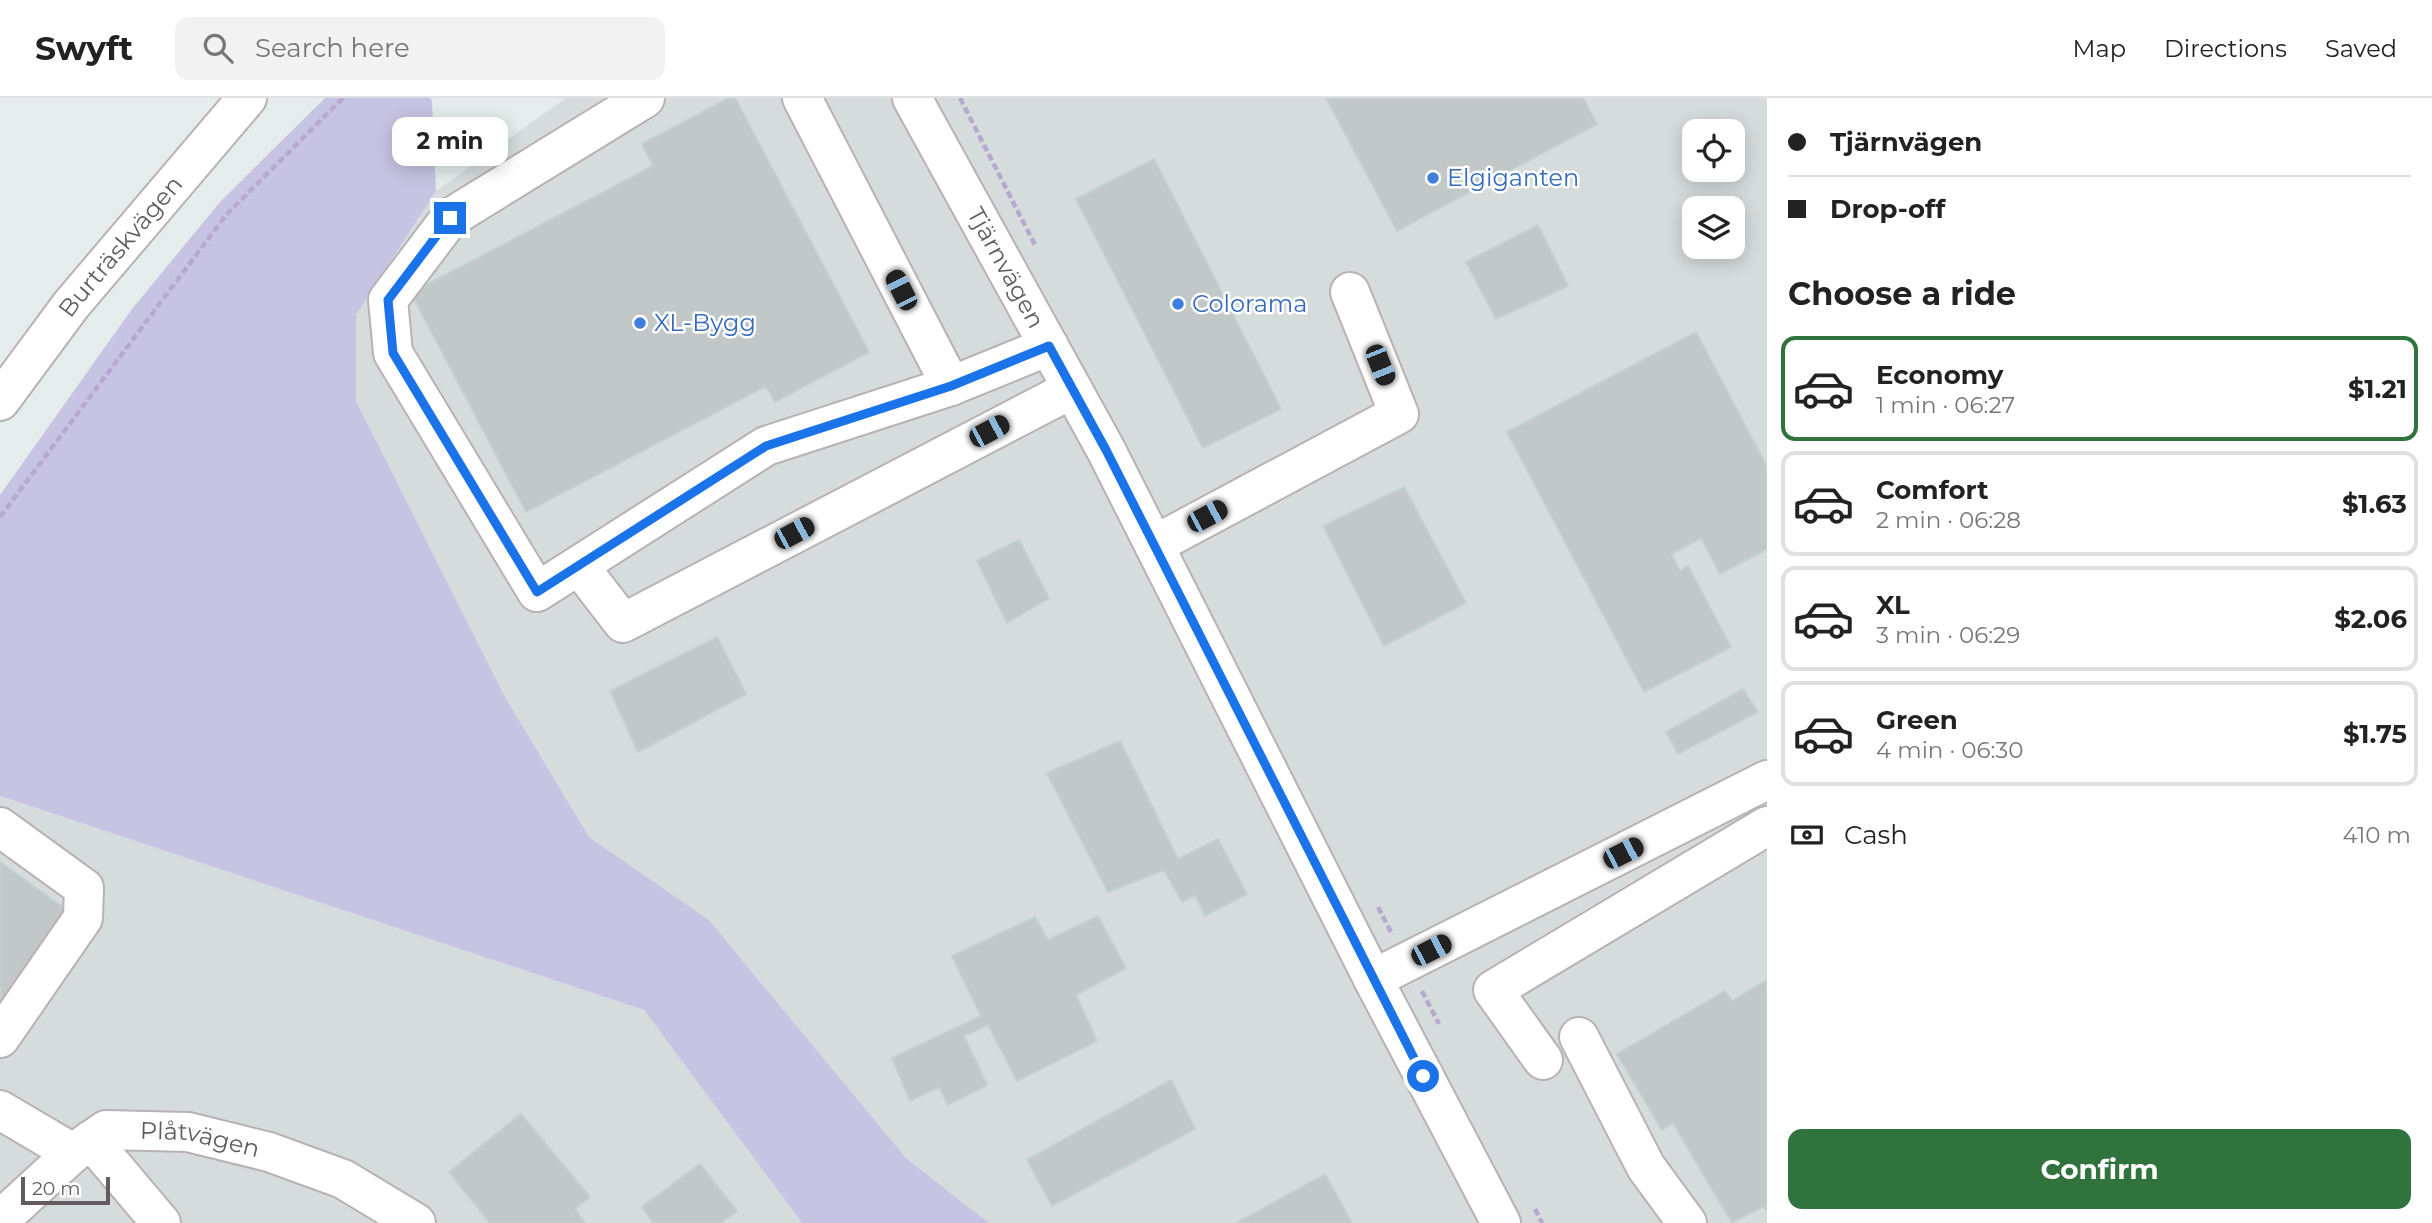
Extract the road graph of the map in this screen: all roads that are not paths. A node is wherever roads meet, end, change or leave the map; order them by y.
1 (247, 98) edge
2 (645, 98) edge
3 (802, 98) edge
4 (912, 98) edge
5 (1350, 292) dead end
6 (1049, 346) junction
7 (951, 386) junction
8 (1072, 388) junction
9 (0, 401) edge
10 (1154, 545) junction
11 (579, 566) junction
12 (1767, 780) edge
13 (1767, 825) edge
14 (0, 827) edge
15 (1373, 979) junction
16 (1579, 1037) dead end
17 (0, 1038) edge
18 (1543, 1060) dead end
19 (0, 1110) edge
20 (82, 1146) junction
21 (0, 1220) edge
22 (161, 1223) edge
23 (416, 1223) edge
24 (1501, 1223) edge
25 (1687, 1223) edge

1 - 9 street, Burträskvägen
2 - 11 street
3 - 7 street
4 - 6 street, Tjärnvägen
5 - 10 street
6 - 7 street
6 - 8 street, Tjärnvägen
7 - 11 street
8 - 10 street, Tjärnvägen
8 - 11 street
10 - 15 street, Tjärnvägen
12 - 15 street
13 - 18 street
14 - 17 street
15 - 24 street, Tjärnvägen
16 - 25 street
19 - 20 street
20 - 21 street, Plåtvägen
20 - 22 street
20 - 23 street, Plåtvägen

